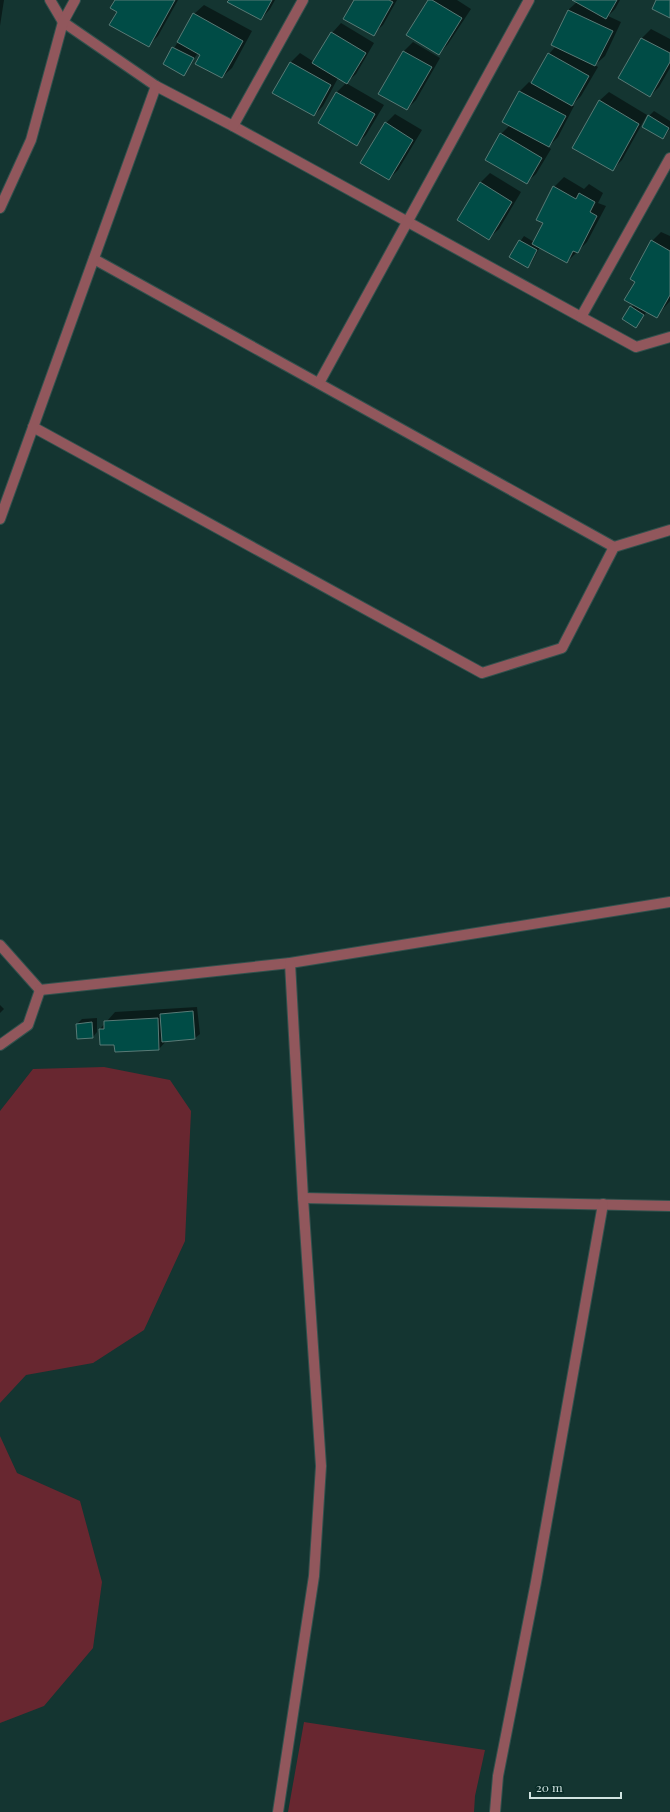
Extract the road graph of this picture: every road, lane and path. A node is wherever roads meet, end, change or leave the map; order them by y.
1 (50, 0) edge
2 (76, 0) edge
3 (303, 0) edge
4 (529, 0) edge
5 (63, 22) junction
6 (156, 86) junction
7 (233, 126) junction
8 (670, 158) edge
9 (0, 208) edge
10 (407, 222) junction
11 (94, 259) junction
12 (581, 317) junction
13 (670, 337) edge
14 (319, 383) junction
15 (33, 427) junction
16 (0, 519) edge
17 (670, 530) edge
18 (614, 547) junction
19 (670, 902) edge
20 (0, 945) edge
21 (290, 963) junction
22 (40, 990) junction
23 (0, 1045) edge
24 (303, 1198) junction
25 (602, 1204) junction
26 (670, 1206) edge
27 (278, 1812) edge
28 (495, 1812) edge

1 - 5 street
2 - 5 street
3 - 7 street
4 - 10 street
5 - 6 street
5 - 9 street
6 - 7 street
6 - 11 street
7 - 10 street
8 - 12 street
10 - 12 street
10 - 14 street
11 - 14 street
11 - 15 street
12 - 13 street
14 - 18 street
15 - 16 street
15 - 18 street
17 - 18 street
19 - 21 street
20 - 22 street
21 - 22 street
21 - 24 street
22 - 23 street
24 - 25 street
24 - 27 street
25 - 26 street
25 - 28 street

